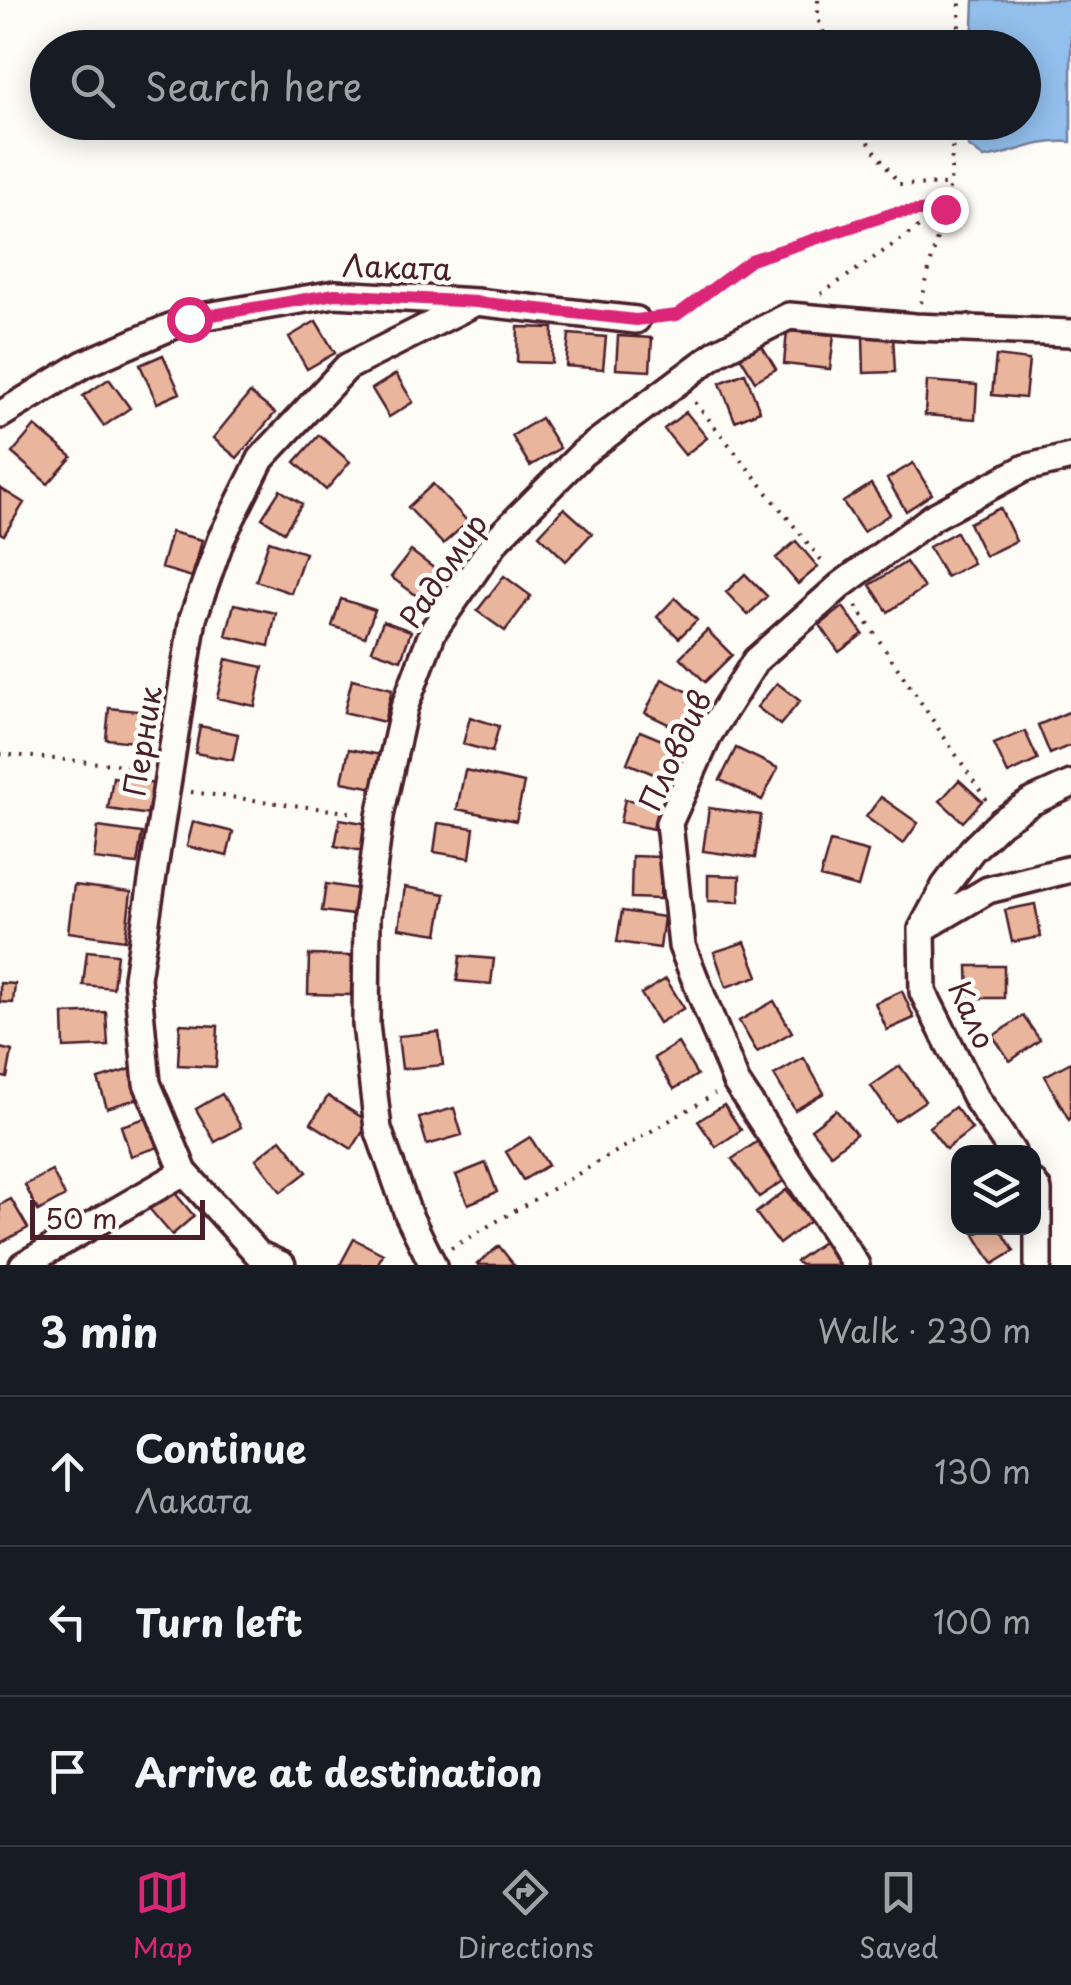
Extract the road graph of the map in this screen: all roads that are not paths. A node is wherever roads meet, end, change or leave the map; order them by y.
1 (476, 302) junction
2 (636, 320) road end
3 (1071, 333) edge
4 (0, 416) edge
5 (1071, 457) edge
6 (1071, 784) edge
7 (1071, 869) edge
8 (922, 929) junction
9 (1007, 1145) edge
10 (184, 1172) junction
11 (1038, 1235) edge
12 (432, 1262) edge
13 (23, 1265) edge
14 (282, 1265) edge
15 (856, 1265) edge
16 (1038, 1265) edge

1 - 2 street, Лаката
1 - 4 street, Лаката
1 - 10 street, Перник
3 - 12 street, Радомир
5 - 15 street, Пловдив
6 - 8 street
7 - 8 street
8 - 9 street, Кало
10 - 13 street
10 - 14 street, Перник
11 - 16 street

